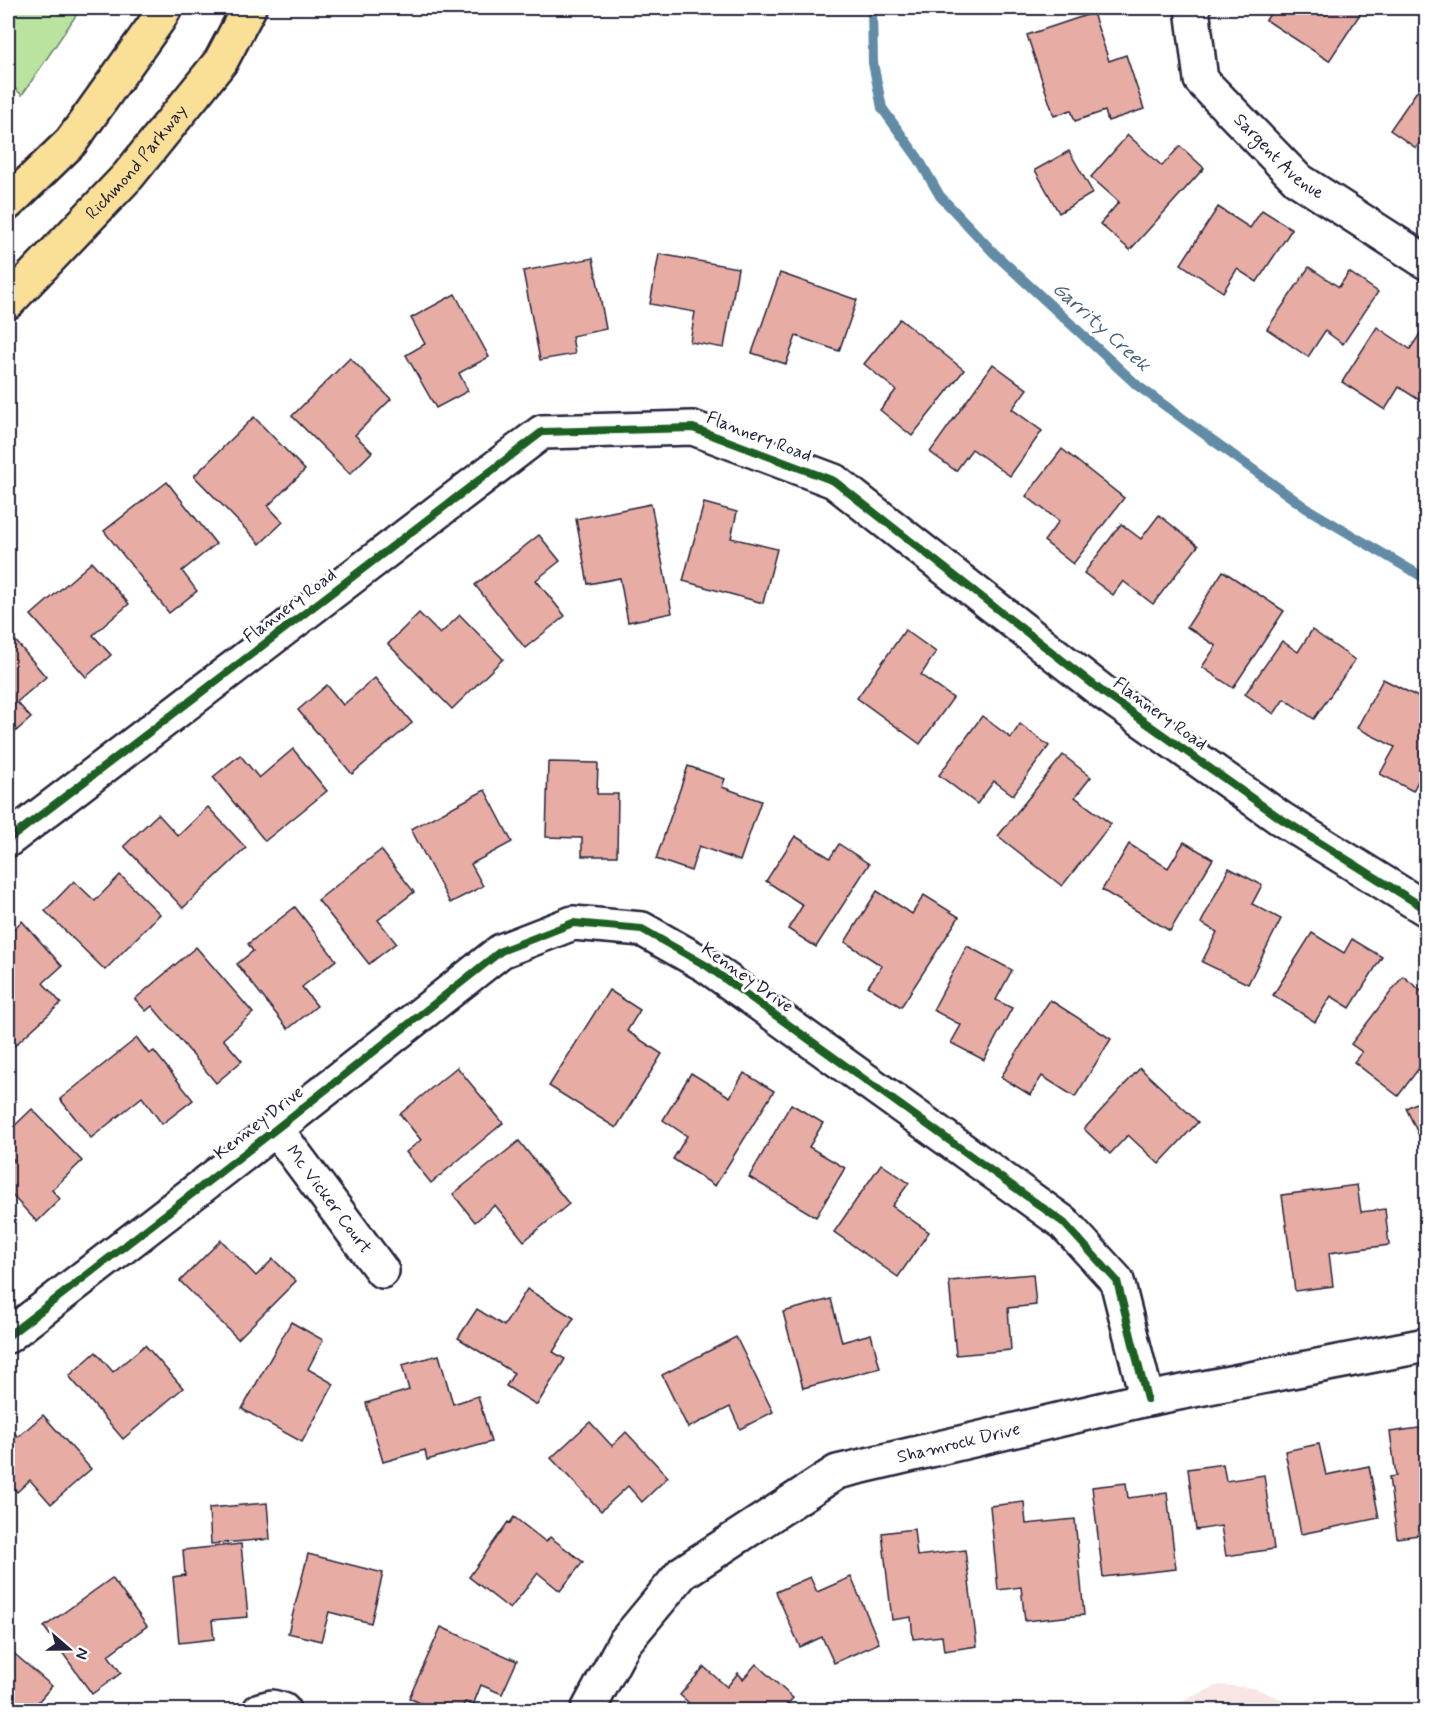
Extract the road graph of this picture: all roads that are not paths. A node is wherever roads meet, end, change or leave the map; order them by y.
1 (165, 8) edge
2 (249, 8) edge
3 (1192, 8) edge
4 (8, 203) edge
5 (1426, 262) edge
6 (8, 302) edge
7 (8, 840) edge
8 (1426, 909) edge
9 (276, 1129) junction
10 (382, 1271) dead end
11 (8, 1336) edge
12 (1426, 1345) edge
13 (1147, 1399) junction
14 (260, 1710) edge
15 (283, 1710) edge
16 (588, 1710) edge

1 - 4 highway
2 - 6 highway, Richmond Parkway
3 - 5 street, Sargent Avenue
7 - 8 street, Flannery Road
9 - 10 street, Mc Vicker Court
9 - 11 street, Kenney Drive
9 - 13 street, Kenney Drive
12 - 13 street, Shamrock Drive
13 - 16 street, Shamrock Drive
14 - 15 street

